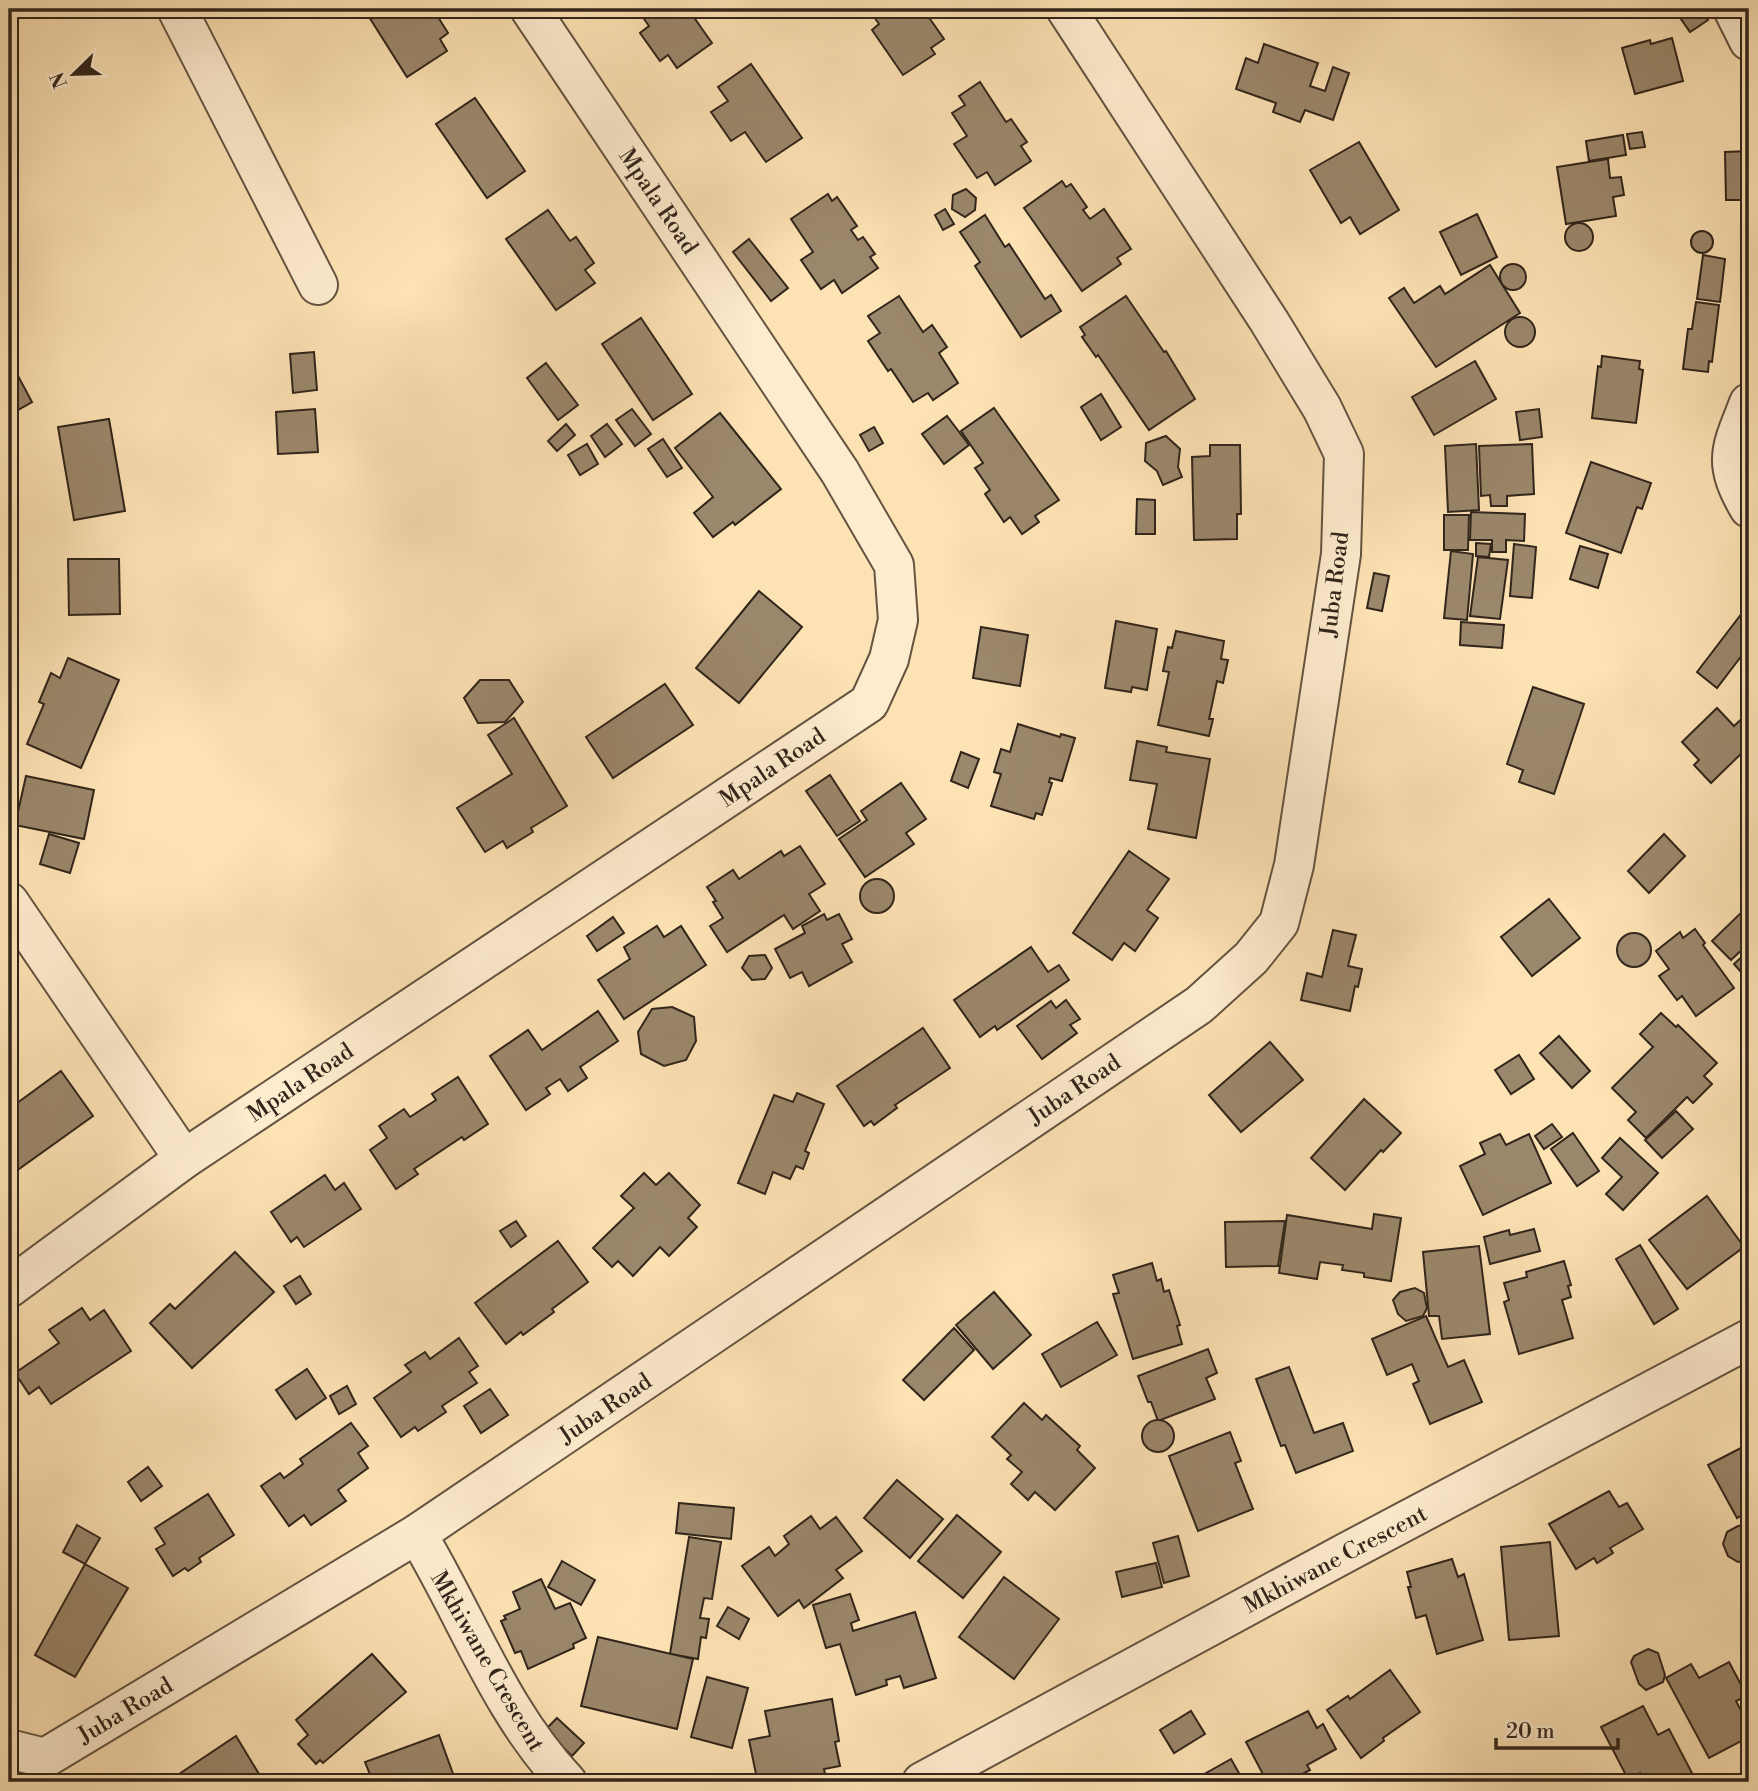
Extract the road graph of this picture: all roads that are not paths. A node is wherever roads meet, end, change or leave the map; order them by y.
1 (177, 9) edge
2 (530, 9) edge
3 (1066, 9) edge
4 (1733, 9) edge
5 (1749, 41) edge
6 (318, 285) dead end
7 (1749, 403) edge
8 (1749, 508) edge
9 (9, 902) edge
10 (184, 1159) junction
11 (9, 1288) edge
12 (1749, 1339) edge
13 (417, 1534) junction
14 (9, 1749) edge
15 (52, 1770) edge
16 (567, 1782) edge
17 (922, 1782) edge

1 - 6 street
2 - 10 street, Mpala Road
3 - 13 street, Juba Road
4 - 5 street
7 - 8 street
9 - 10 street
10 - 11 street, Mpala Road
12 - 17 street, Mkhiwane Crescent
13 - 15 street, Juba Road
13 - 16 street, Mkhiwane Crescent
14 - 15 street, Juba Road

